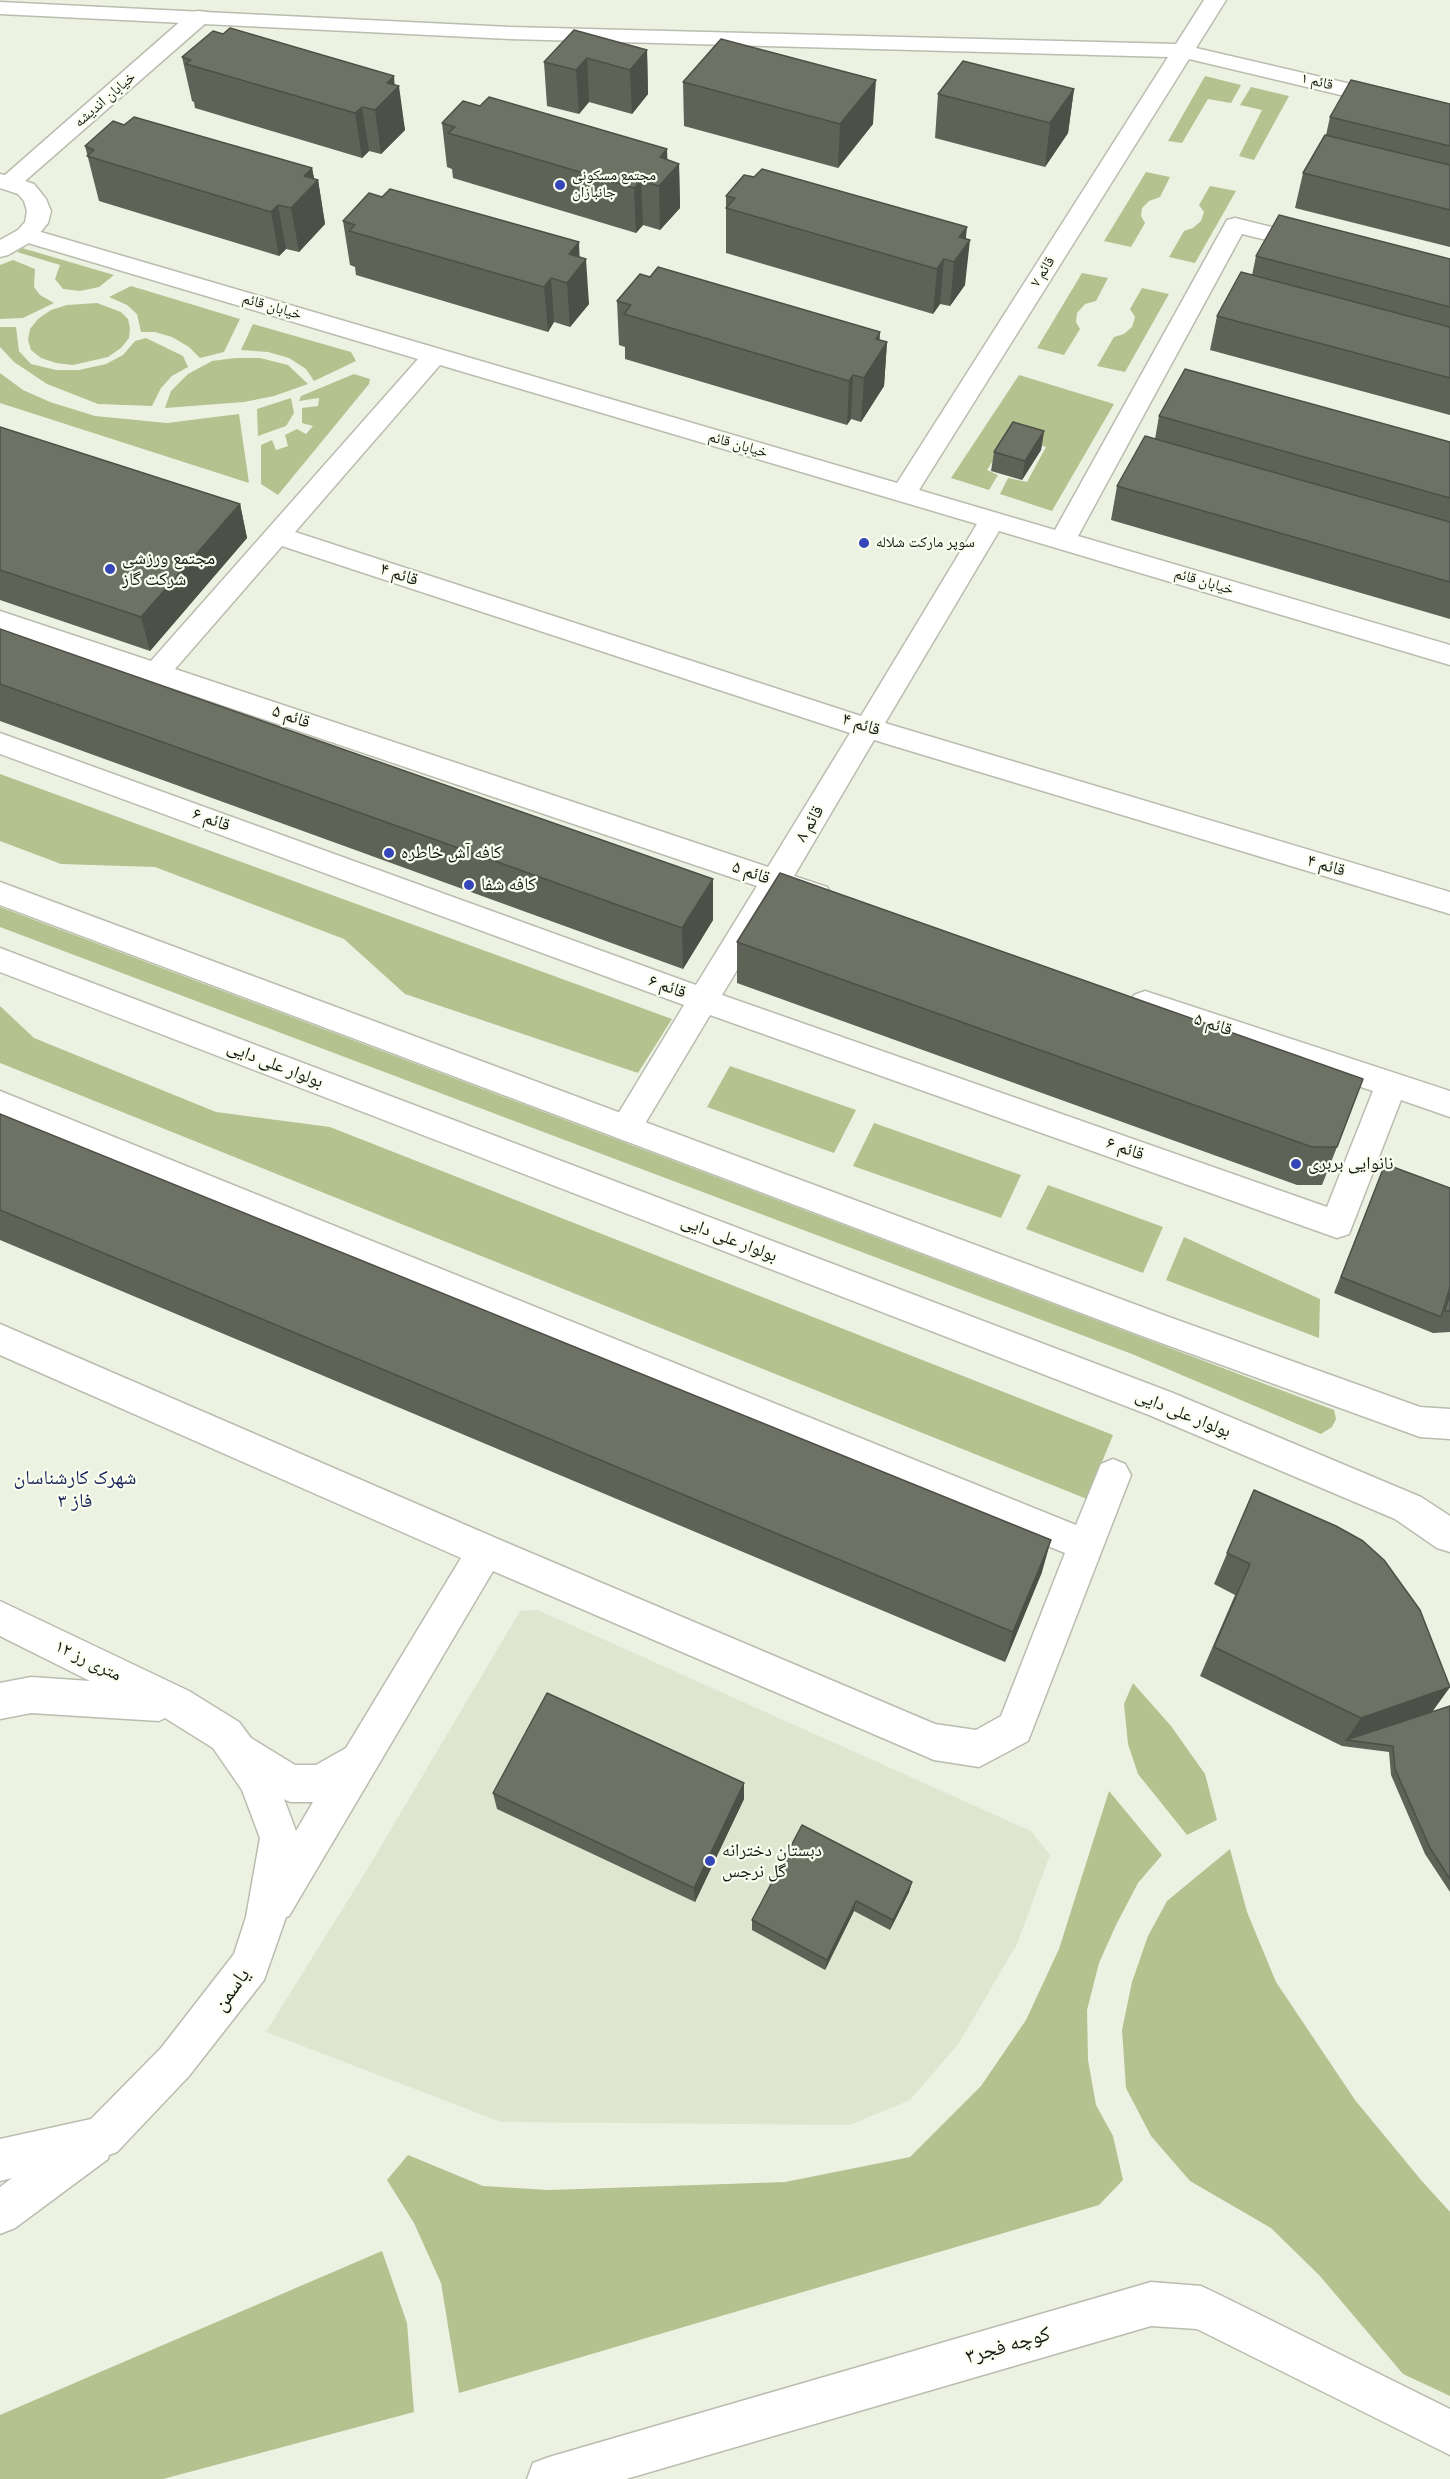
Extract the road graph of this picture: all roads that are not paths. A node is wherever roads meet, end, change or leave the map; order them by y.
1 (1215, 0) edge
2 (0, 8) edge
3 (195, 8) edge
4 (1183, 51) junction
5 (1450, 114) edge
6 (5, 182) edge
7 (26, 235) junction
8 (0, 250) edge
9 (1337, 250) edge
10 (435, 355) junction
11 (903, 494) junction
12 (993, 520) junction
13 (276, 535) junction
14 (1062, 540) junction
15 (0, 620) edge
16 (1450, 655) edge
17 (157, 672) junction
18 (867, 728) junction
19 (0, 743) edge
20 (776, 881) junction
21 (0, 893) edge
22 (1450, 903) edge
23 (845, 904) edge
24 (0, 960) edge
25 (1118, 994) edge
26 (703, 1000) junction
27 (1392, 1085) junction
28 (0, 1104) edge
29 (1450, 1104) edge
30 (626, 1128) junction
31 (0, 1339) edge
32 (1450, 1424) edge
33 (1113, 1475) dead end
34 (1450, 1536) edge
35 (1085, 1545) junction
36 (485, 1551) junction
37 (0, 1618) edge
38 (0, 1701) edge
39 (176, 1704) junction
40 (235, 1748) junction
41 (360, 1760) junction
42 (266, 1917) junction
43 (102, 2137) junction
44 (0, 2160) edge
45 (0, 2213) edge
46 (1450, 2433) edge
47 (549, 2479) edge

1 - 4 street, قائم ۷
2 - 3 street, قائم ۱
3 - 4 street, قائم ۱
3 - 6 street, خیابان اندیشه
4 - 5 street, قائم ۱
4 - 11 street, قائم ۷
6 - 7 street
7 - 8 street
7 - 10 street, خیابان قائم
9 - 14 street
10 - 11 street, خیابان قائم
10 - 13 street
11 - 12 street, خیابان قائم
12 - 14 street, خیابان قائم
12 - 18 street, قائم ۸
13 - 17 street
13 - 18 street, قائم ۴
14 - 16 street, خیابان قائم
15 - 17 street, قائم ۵
17 - 20 street, قائم ۵
18 - 20 street, قائم ۸
18 - 22 street, قائم ۴
19 - 26 street, قائم ۶
20 - 23 street, قائم ۵
20 - 26 street, قائم ۸
21 - 30 street
24 - 34 street, بولوار علی دایی
25 - 27 street, قائم ۵
26 - 27 street, قائم ۶
26 - 30 street, قائم ۸
27 - 29 street, قائم ۵
28 - 35 street
30 - 32 street
31 - 36 street
33 - 35 street
35 - 36 street
36 - 41 street
37 - 39 street, ۱۲ متری رز
38 - 39 street
39 - 40 street, یاسمن
40 - 41 street
40 - 42 street, یاسمن
41 - 42 street
42 - 43 street, یاسمن
43 - 44 street
43 - 45 street, یاسمن
46 - 47 street, کوچه فجر۳

